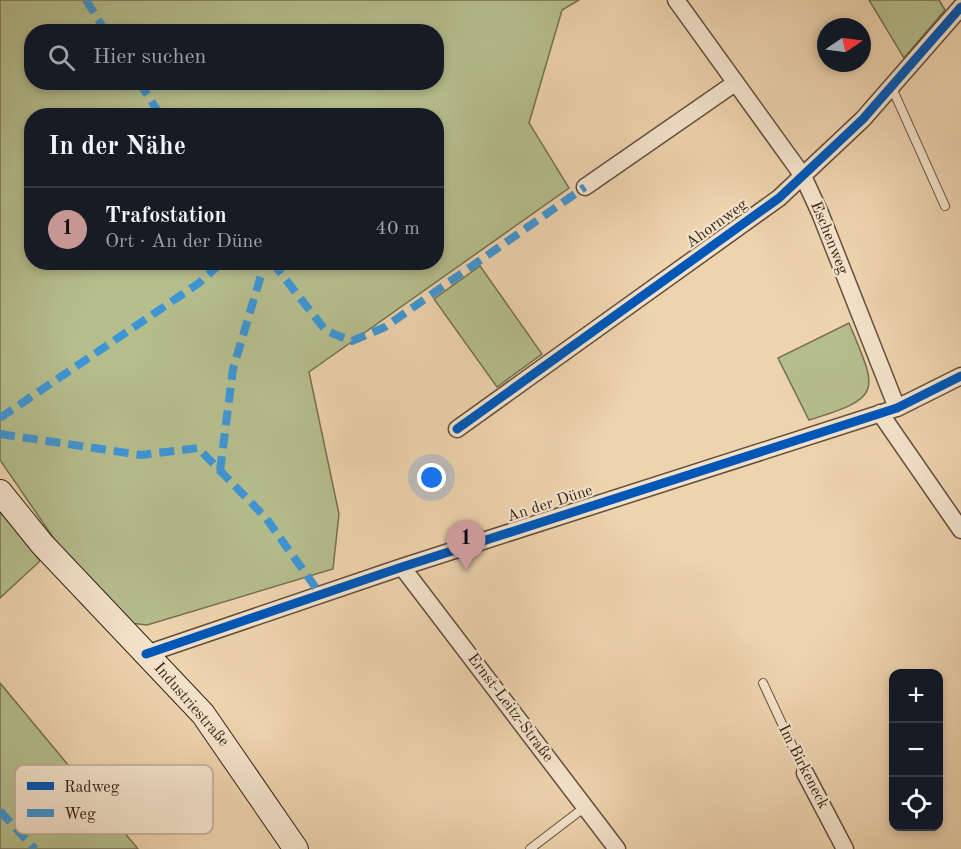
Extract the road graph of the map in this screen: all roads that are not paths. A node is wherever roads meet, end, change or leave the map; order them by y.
1 (676, 0) edge
2 (961, 7) edge
3 (735, 83) junction
4 (892, 88) junction
5 (803, 176) junction
6 (585, 187) dead end
7 (945, 206) dead end
8 (961, 376) edge
9 (897, 408) junction
10 (880, 413) junction
11 (457, 429) dead end
12 (0, 492) edge
13 (961, 530) edge
14 (402, 567) junction
15 (146, 654) junction
16 (764, 683) dead end
17 (805, 773) joint
18 (585, 807) junction
19 (296, 849) edge
20 (530, 849) edge
21 (617, 849) edge
22 (845, 849) edge

1 - 3 street, Eschenweg
2 - 4 street, Ahornweg
3 - 5 street, Eschenweg
3 - 6 street
4 - 5 street, Ahornweg
4 - 7 lane
5 - 9 street, Eschenweg
5 - 11 street, Ahornweg
8 - 9 street, An der Düne
9 - 10 street, An der Düne
10 - 13 street
10 - 14 street, An der Düne
12 - 15 street, Industriestraße
14 - 15 street, An der Düne
14 - 18 street, Ernst-Leitz-Straße
15 - 19 street, Industriestraße
16 - 17 lane, Im Birkeneck
17 - 22 street, Im Birkeneck
18 - 20 lane
18 - 21 street, Ernst-Leitz-Straße

